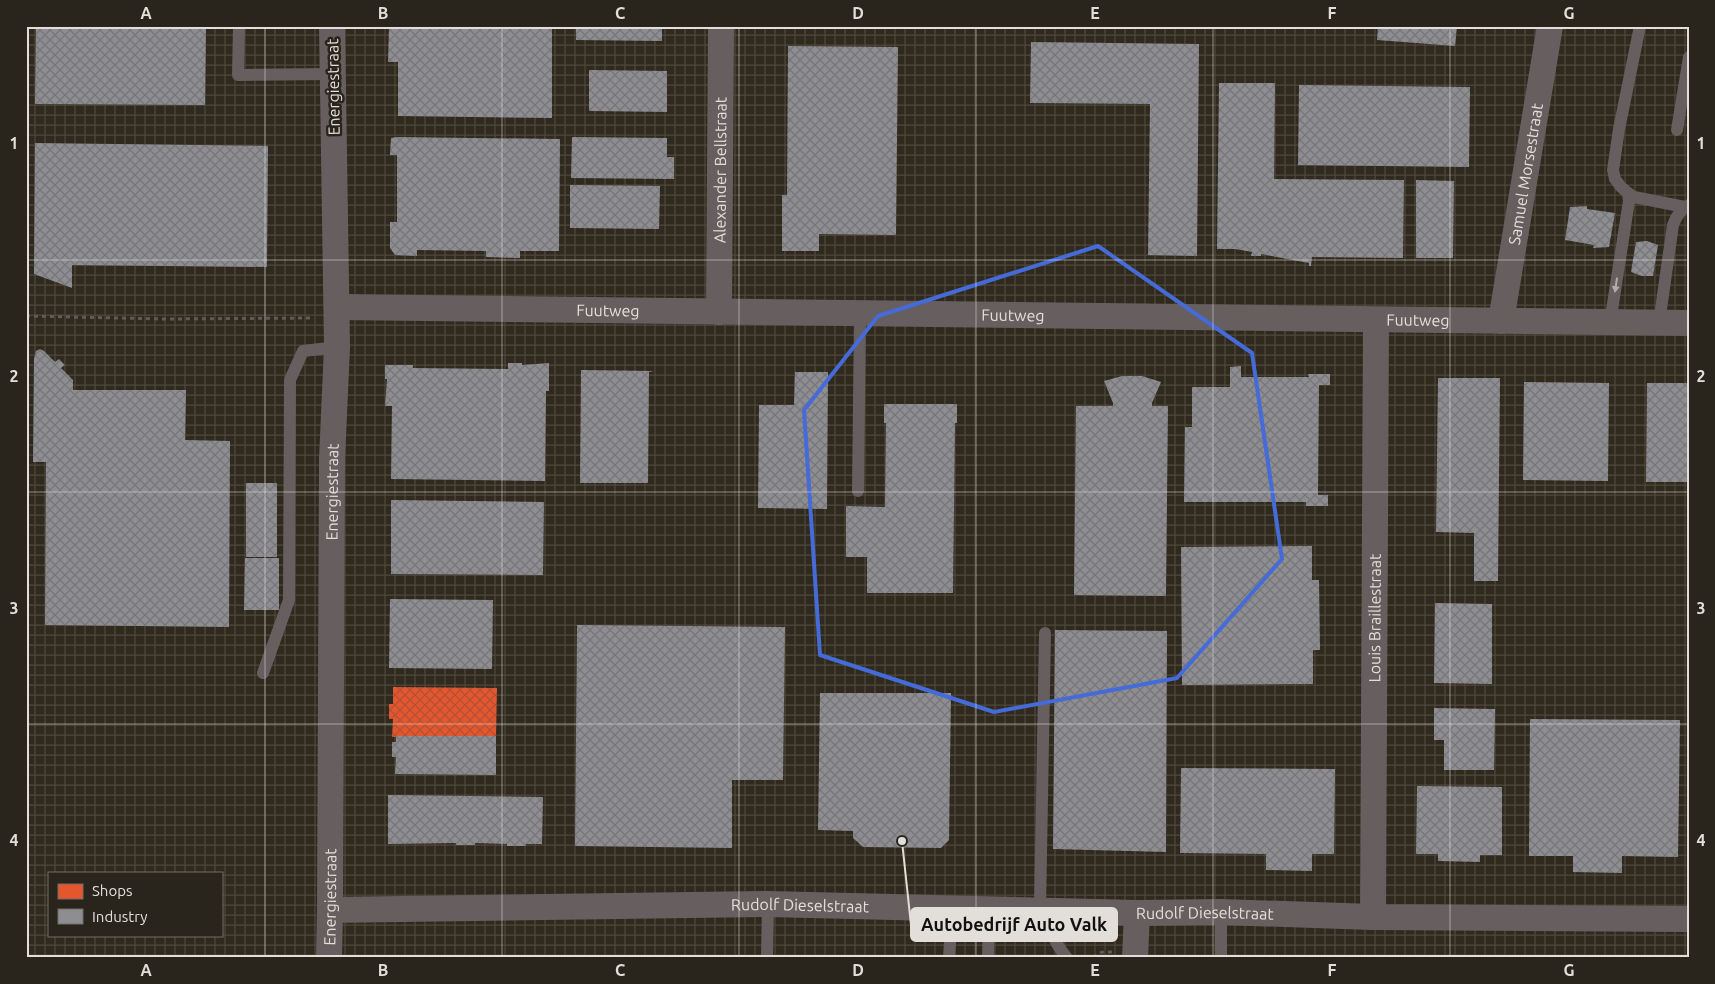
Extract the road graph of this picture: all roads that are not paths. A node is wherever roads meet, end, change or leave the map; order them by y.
1 (239, 26) edge
2 (332, 26) edge
3 (721, 26) edge
4 (1550, 26) edge
5 (1640, 26) edge
6 (1689, 57) edge
7 (334, 74) junction
8 (1677, 130) dead end
9 (1628, 193) junction
10 (1687, 206) edge
11 (719, 312) junction
12 (337, 313) junction
13 (860, 314) junction
14 (1376, 320) junction
15 (1500, 321) junction
16 (1610, 322) junction
17 (1659, 323) junction
18 (1689, 323) edge
19 (337, 347) junction
20 (858, 491) dead end
21 (1045, 633) dead end
22 (262, 673) dead end
23 (768, 904) junction
24 (952, 908) junction
25 (330, 910) junction
26 (989, 910) junction
27 (1048, 910) junction
28 (1221, 912) junction
29 (1137, 913) junction
30 (1372, 917) junction
31 (1689, 919) edge
32 (1056, 944) junction
33 (328, 958) edge
34 (767, 958) edge
35 (949, 958) edge
36 (988, 958) edge
37 (1056, 958) edge
38 (1067, 958) edge
39 (1135, 958) edge
40 (1221, 958) edge

1 - 7 lane
2 - 7 street, Energiestraat
3 - 11 street, Alexander Bellstraat
4 - 15 street, Samuel Morsestraat
5 - 9 lane
6 - 8 lane
7 - 12 street, Energiestraat
9 - 10 lane
9 -> 16 lane
10 - 17 lane
11 - 12 street, Fuutweg
11 - 13 street, Fuutweg
12 - 19 street, Energiestraat
13 - 14 street, Fuutweg
13 - 20 lane
14 - 15 street, Fuutweg
14 - 30 street, Louis Braillestraat
15 - 16 street, Fuutweg
16 - 17 street, Fuutweg
17 - 18 street, Fuutweg
19 - 22 lane
19 - 25 street, Energiestraat
21 - 27 lane
23 - 24 street, Rudolf Dieselstraat
23 - 25 street, Rudolf Dieselstraat
23 - 34 lane
24 - 26 street, Rudolf Dieselstraat
24 - 35 lane
25 - 33 street, Energiestraat
26 - 27 street, Rudolf Dieselstraat
26 - 36 lane
27 - 29 street, Rudolf Dieselstraat
27 - 32 lane
28 - 29 street, Rudolf Dieselstraat
28 - 30 street, Rudolf Dieselstraat
28 - 40 lane
29 - 39 street
30 - 31 street, Rudolf Dieselstraat
32 - 37 lane
32 - 38 lane

